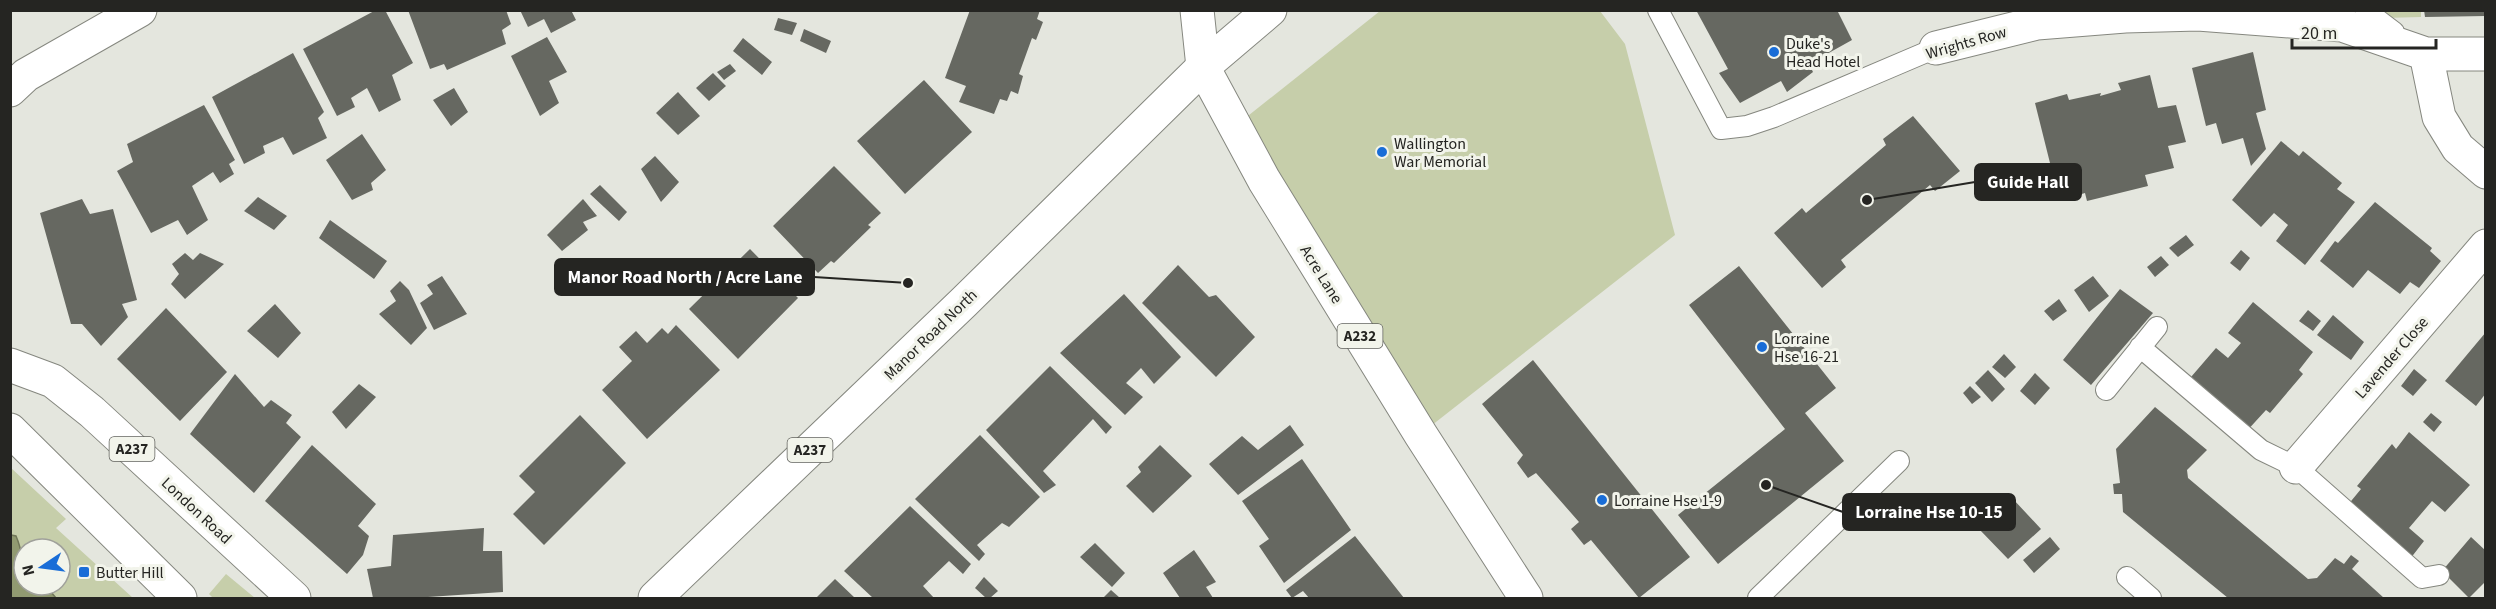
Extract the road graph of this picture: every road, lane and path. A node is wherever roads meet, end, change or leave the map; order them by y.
1 (140, 10) edge
2 (1197, 10) edge
3 (1270, 10) edge
4 (1658, 10) edge
5 (2365, 10) edge
6 (1936, 48) joint
7 (2426, 54) junction
8 (2486, 54) edge
9 (1203, 67) junction
10 (10, 90) edge
11 (2486, 172) edge
12 (2486, 246) edge
13 (2157, 327) dead end
14 (2140, 347) junction
15 (10, 365) edge
16 (2106, 390) dead end
17 (10, 430) edge
18 (1899, 461) dead end
19 (2296, 467) junction
20 (2439, 575) dead end
21 (2127, 577) dead end
22 (180, 598) edge
23 (294, 598) edge
24 (656, 598) edge
25 (1526, 598) edge
26 (1758, 598) edge
27 (2151, 598) edge

1 - 10 main road
2 - 9 main road, A232
3 - 9 main road, A237
4 - 6 lane, Wrights Row
5 - 7 lane
6 - 7 main road, Wrights Row
7 - 8 main road, Wrights Row
7 - 11 main road
9 - 24 main road, Manor Road North / A237
9 - 25 main road, Acre Lane / A232
12 - 19 main road, Lavender Close
13 - 14 lane
14 - 16 lane
14 - 19 lane
15 - 23 main road, London Road / A237
17 - 22 main road
18 - 26 lane
19 - 20 lane
21 - 27 lane

